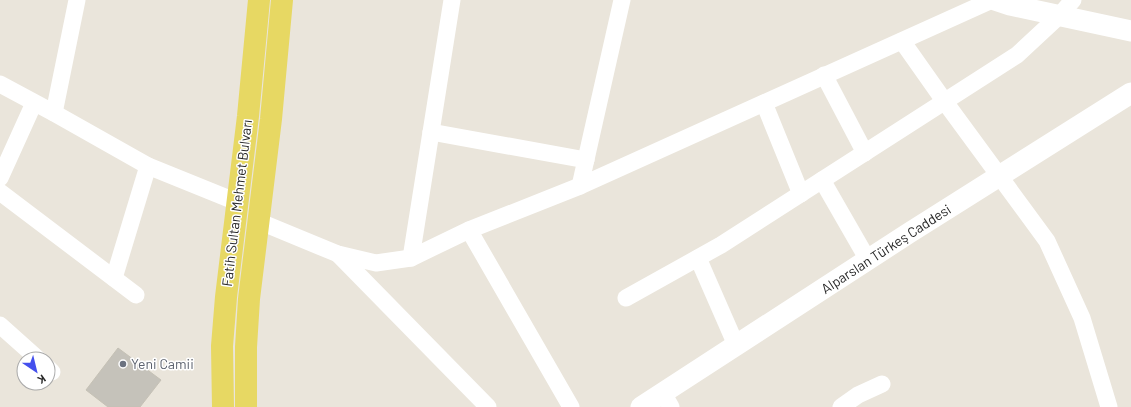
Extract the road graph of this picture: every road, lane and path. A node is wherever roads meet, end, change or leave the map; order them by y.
1 (77, 0) edge
2 (259, 0) edge
3 (282, 0) edge
4 (452, 0) edge
5 (622, 0) edge
6 (992, 0) edge
7 (995, 0) edge
8 (1073, 0) edge
9 (1059, 16) junction
10 (1131, 31) edge
11 (902, 40) junction
12 (824, 75) junction
13 (0, 84) edge
14 (1131, 93) edge
15 (945, 102) junction
16 (34, 103) junction
17 (764, 103) junction
18 (54, 113) junction
19 (431, 132) junction
20 (865, 153) junction
21 (586, 160) junction
22 (148, 166) junction
23 (1000, 176) junction
24 (0, 178) edge
25 (822, 180) junction
26 (580, 186) junction
27 (0, 192) edge
28 (801, 194) junction
29 (237, 202) junction
30 (258, 221) junction
31 (469, 230) junction
32 (338, 254) junction
33 (411, 258) junction
34 (698, 258) junction
35 (868, 260) junction
36 (114, 278) junction
37 (136, 295) dead end
38 (626, 298) dead end
39 (0, 325) edge
40 (736, 345) junction
41 (29, 351) edge
42 (882, 384) dead end
43 (667, 400) edge
44 (223, 407) edge
45 (246, 407) edge
46 (488, 407) edge
47 (571, 407) edge
48 (641, 407) edge
49 (841, 407) edge
50 (1109, 407) edge

1 - 18 street
2 - 29 main road, Fatih Sultan Mehmet Bulvarı
3 - 30 main road, Fatih Sultan Mehmet Bulvarı
4 - 19 street
5 - 21 street
6 - 11 street
7 - 9 street
8 - 9 street
9 - 10 street
9 - 15 street
11 - 12 street
11 - 15 street
12 - 17 street
12 - 20 street
13 - 16 street
14 - 23 street, Alparslan Türkeş Caddesi
15 - 20 street
15 - 23 street
16 - 18 street
16 - 24 street
17 - 26 street
17 - 28 street
18 - 22 street
19 - 21 street
19 - 33 street
20 - 25 street
21 - 26 street
22 - 29 street
22 - 36 street
23 - 35 street, Alparslan Türkeş Caddesi
23 - 50 street
25 - 28 street
25 - 35 street
26 - 31 street
27 - 36 street
28 - 34 street
29 - 44 main road, Fatih Sultan Mehmet Bulvarı
30 - 32 street
30 - 45 main road, Fatih Sultan Mehmet Bulvarı
31 - 33 street
31 - 47 street
32 - 33 street
32 - 46 street
34 - 38 street
34 - 40 street
35 - 40 street, Alparslan Türkeş Caddesi
36 - 37 street
39 - 41 street
40 - 43 street, Alparslan Türkeş Caddesi
42 - 49 street
43 - 48 street, Alparslan Türkeş Caddesi

